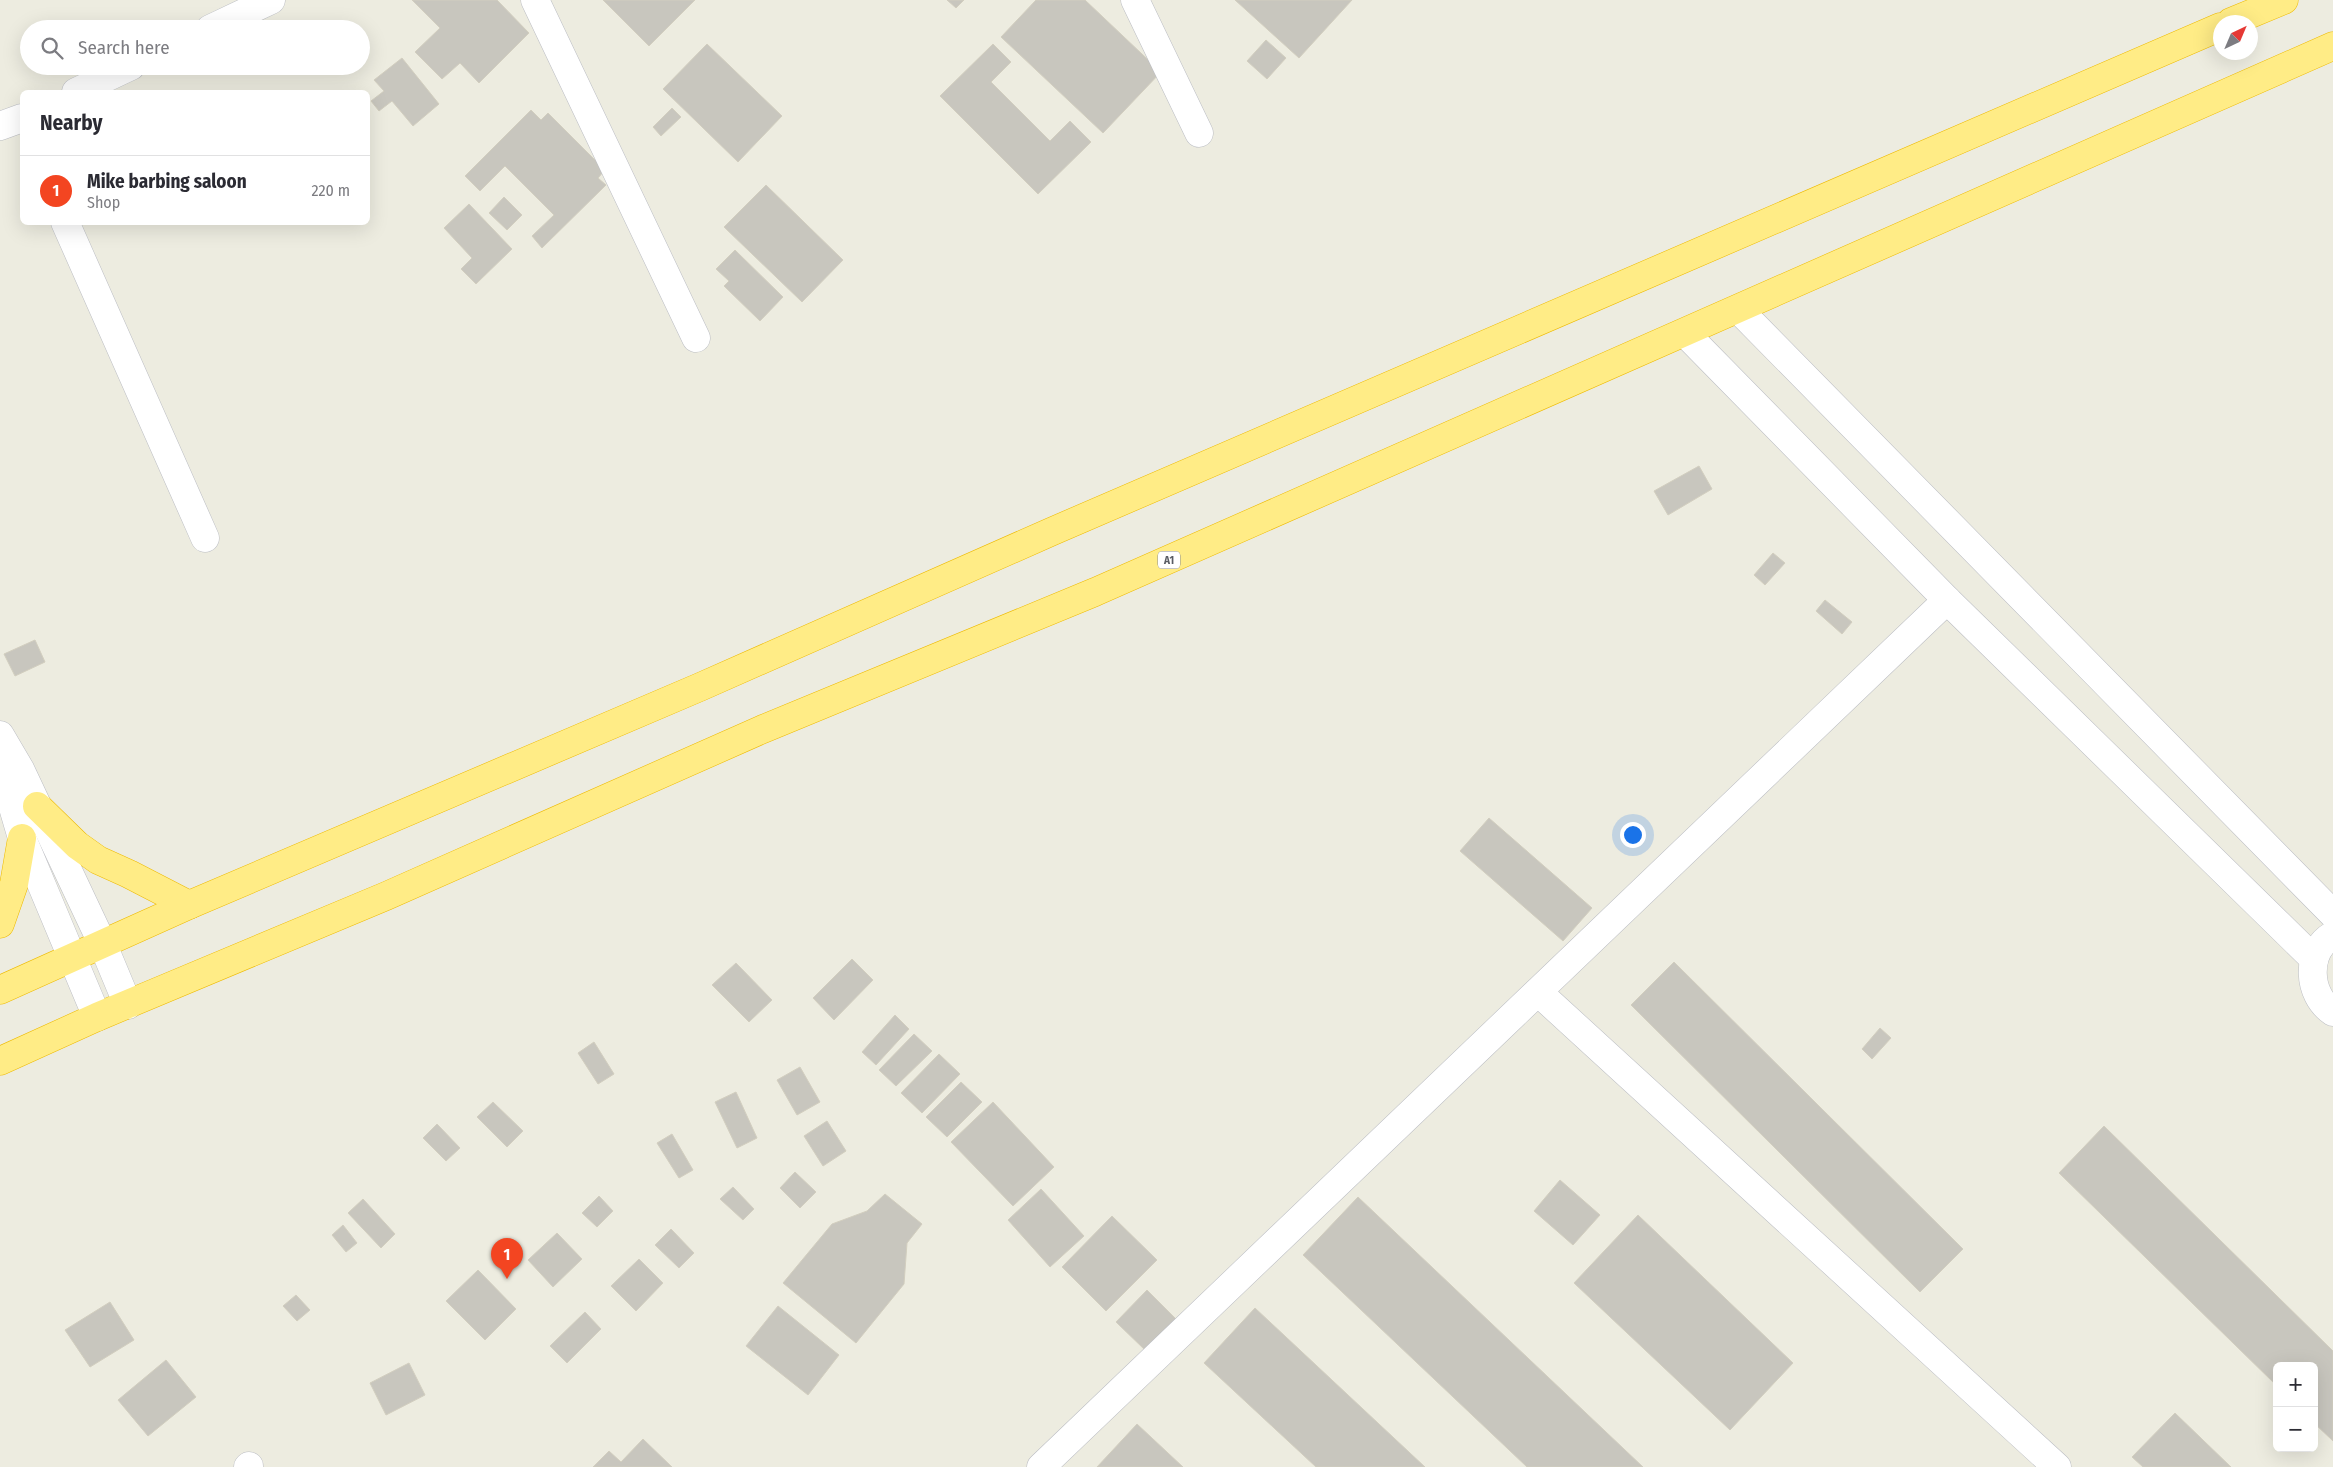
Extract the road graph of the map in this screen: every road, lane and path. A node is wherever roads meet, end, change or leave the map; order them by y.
1 (270, 0) edge
2 (535, 0) edge
3 (1135, 0) edge
4 (2284, 0) edge
5 (2248, 15) edge
6 (229, 20) edge
7 (2213, 30) edge
8 (2333, 46) edge
9 (112, 75) edge
10 (80, 90) edge
11 (1198, 133) dead end
12 (67, 225) edge
13 (1739, 310) junction
14 (1684, 333) junction
15 (696, 338) dead end
16 (205, 538) dead end
17 (1947, 600) junction
18 (2, 739) edge
19 (36, 806) junction
20 (22, 838) junction
21 (189, 905) junction
22 (2333, 914) edge
23 (0, 924) edge
24 (2333, 935) edge
25 (103, 945) junction
26 (71, 958) junction
27 (2314, 959) junction
28 (0, 990) edge
29 (1538, 992) junction
30 (128, 1004) junction
31 (2333, 1012) edge
32 (97, 1017) junction
33 (0, 1060) edge
34 (1041, 1467) edge
35 (2057, 1467) edge

1 - 6 street
2 - 15 street
3 - 11 street
4 - 5 highway
7 - 21 highway
8 - 13 highway, A1
9 - 10 street
12 - 16 street
13 - 14 highway, A1
13 - 22 street
14 - 17 street
14 - 30 highway, A1
17 - 27 street
17 - 29 street
18 - 19 street
18 - 20 street
19 - 21 highway
19 - 25 street
20 - 23 highway
20 - 26 street
21 - 25 highway
24 - 27 street
25 - 26 highway
25 - 30 street
26 - 28 highway
26 - 32 street
27 - 31 street
29 - 34 street
29 - 35 street
30 - 32 highway, A1
32 - 33 highway, A1

